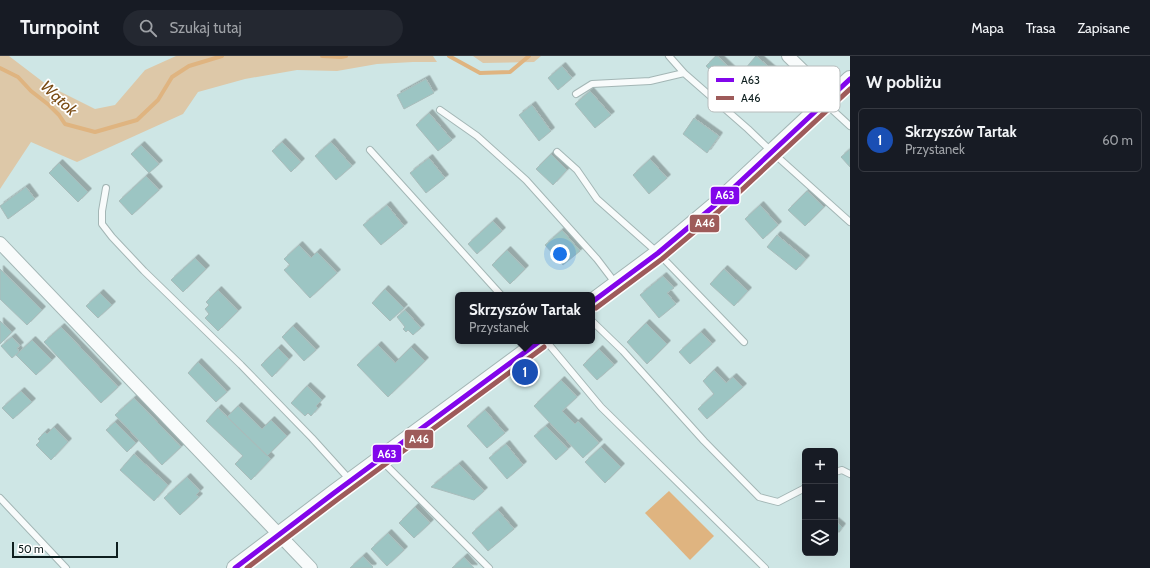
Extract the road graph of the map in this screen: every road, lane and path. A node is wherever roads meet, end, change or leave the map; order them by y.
1 (669, 56) edge
2 (788, 56) edge
3 (797, 66) edge
4 (684, 74) junction
5 (850, 79) edge
6 (840, 88) edge
7 (576, 94) dead end
8 (708, 95) edge
9 (440, 110) dead end
10 (728, 112) edge
11 (814, 112) edge
12 (838, 112) edge
13 (850, 126) edge
14 (370, 150) dead end
15 (557, 152) dead end
16 (772, 152) junction
17 (106, 188) dead end
18 (850, 222) edge
19 (0, 243) edge
20 (658, 253) junction
21 (616, 284) junction
22 (498, 292) edge
23 (595, 300) edge
24 (595, 324) edge
25 (744, 342) dead end
26 (536, 344) edge
27 (548, 344) edge
28 (380, 459) junction
29 (838, 471) edge
30 (850, 474) edge
31 (351, 481) junction
32 (802, 490) edge
33 (0, 498) edge
34 (280, 534) junction
35 (66, 568) edge
36 (235, 568) edge
37 (311, 568) edge
38 (490, 568) edge
39 (765, 568) edge

1 - 4 lane
2 - 3 street
4 - 7 lane
4 - 8 lane
5 - 6 street
9 - 21 lane
10 - 16 lane
11 - 16 street
12 - 13 lane
14 - 22 lane
15 - 20 lane
16 - 18 lane
16 - 20 street
17 - 31 lane
19 - 34 street
20 - 21 street
20 - 25 lane
21 - 23 street
24 - 32 lane
26 - 28 street
27 - 39 lane
28 - 31 street
28 - 38 lane
29 - 30 lane
31 - 34 street
33 - 35 lane
34 - 36 street
34 - 37 street

